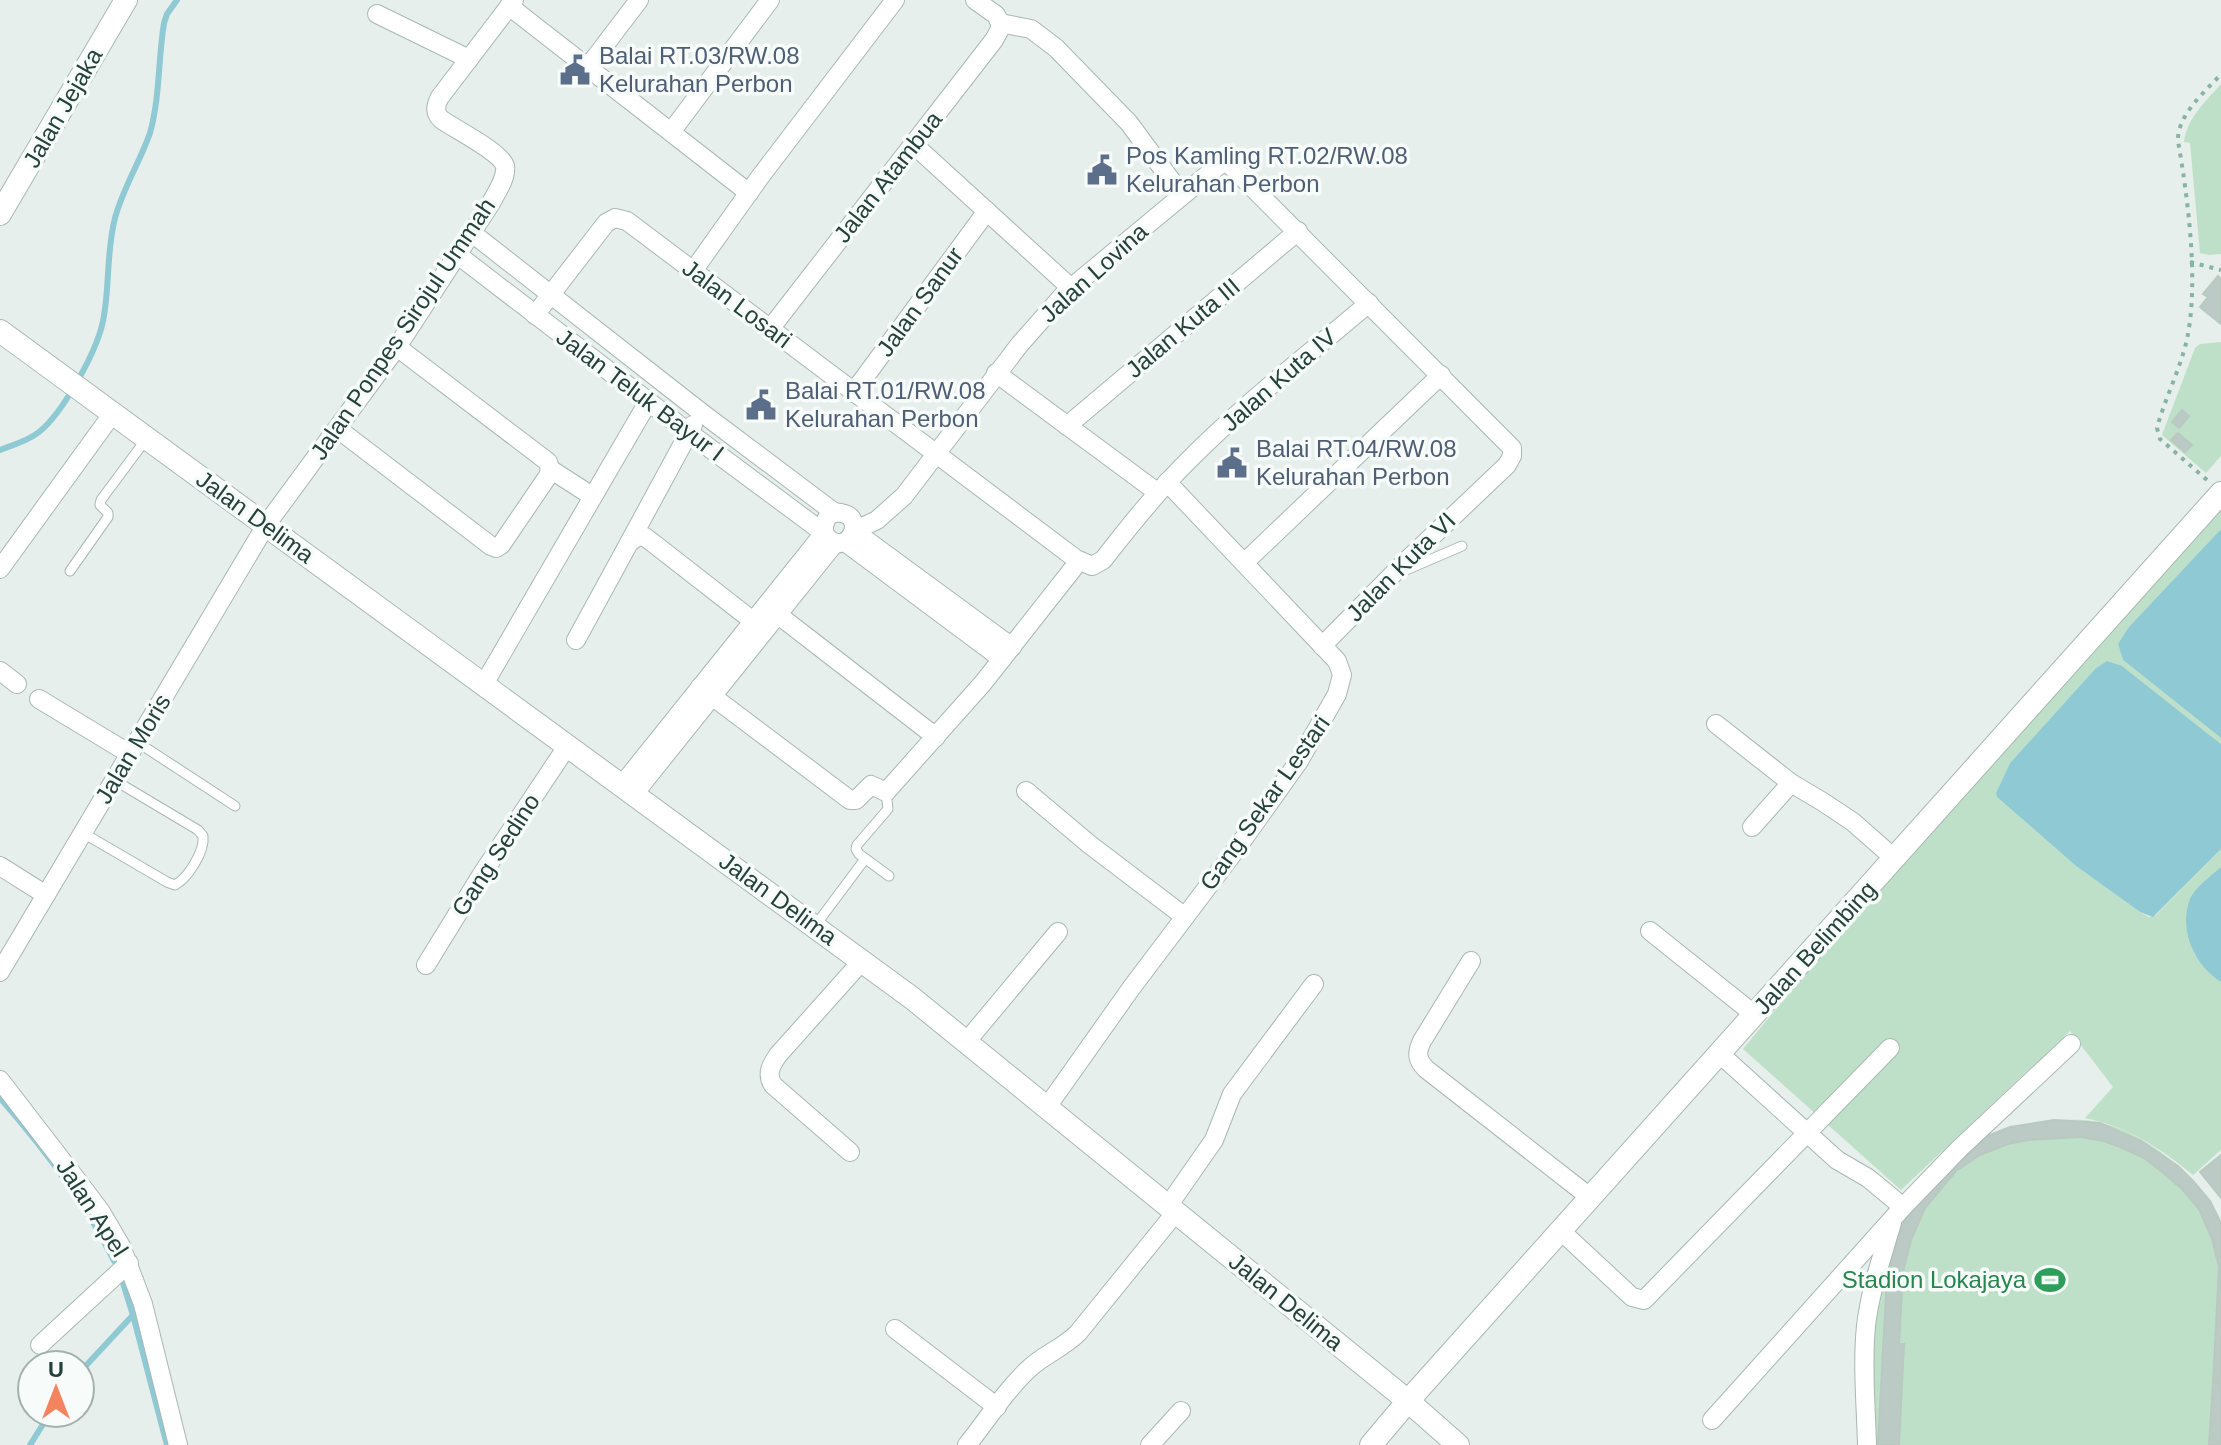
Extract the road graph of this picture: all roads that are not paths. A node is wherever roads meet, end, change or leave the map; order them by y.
1 (126, 0) edge
2 (639, 0) edge
3 (770, 0) edge
4 (895, 0) edge
5 (975, 0) edge
6 (512, 3) edge
7 (377, 14) dead end
8 (1000, 23) junction
9 (469, 59) junction
10 (588, 67) junction
11 (671, 132) junction
12 (913, 144) junction
13 (9, 182) edge
14 (749, 193) junction
15 (1182, 195) junction
16 (987, 211) junction
17 (0, 214) edge
18 (1298, 231) junction
19 (472, 233) junction
20 (458, 255) junction
21 (693, 271) junction
22 (1070, 287) junction
23 (551, 294) junction
24 (1369, 303) junction
25 (535, 315) junction
26 (770, 329) junction
27 (0, 331) edge
28 (397, 347) junction
29 (633, 359) junction
30 (996, 373) junction
31 (1441, 375) junction
32 (618, 379) junction
33 (853, 393) junction
34 (648, 402) junction
35 (113, 413) junction
36 (702, 413) junction
37 (1067, 426) junction
38 (338, 429) junction
39 (688, 432) junction
40 (147, 438) junction
41 (936, 456) junction
42 (548, 464) junction
43 (1162, 487) junction
44 (2215, 487) edge
45 (592, 496) junction
46 (835, 513) junction
47 (266, 525) junction
48 (0, 535) edge
49 (840, 537) junction
50 (629, 543) junction
51 (1462, 546) dead end
52 (16, 547) junction
53 (1079, 561) junction
54 (1244, 563) junction
55 (0, 569) edge
56 (70, 571) dead end
57 (1391, 576) junction
58 (771, 609) junction
59 (758, 625) junction
60 (576, 640) dead end
61 (1322, 646) junction
62 (1007, 653) junction
63 (0, 671) edge
64 (17, 684) dead end
65 (484, 684) junction
66 (706, 691) junction
67 (39, 699) dead end
68 (1716, 724) dead end
69 (936, 737) junction
70 (568, 745) junction
71 (133, 748) junction
72 (114, 780) junction
73 (1791, 783) junction
74 (628, 789) junction
75 (1026, 791) dead end
76 (886, 792) junction
77 (235, 806) dead end
78 (1752, 827) dead end
79 (83, 833) junction
80 (865, 859) junction
81 (1895, 859) junction
82 (0, 866) edge
83 (889, 876) dead end
84 (46, 895) junction
85 (1185, 917) junction
86 (815, 926) junction
87 (1650, 931) dead end
88 (1058, 932) dead end
89 (862, 961) junction
90 (1471, 961) dead end
91 (426, 965) dead end
92 (0, 972) edge
93 (1314, 984) dead end
94 (1755, 1015) junction
95 (967, 1041) junction
96 (2071, 1044) dead end
97 (1890, 1048) dead end
98 (1720, 1054) junction
99 (0, 1080) edge
100 (1047, 1107) junction
101 (1807, 1133) junction
102 (850, 1152) dead end
103 (1591, 1198) junction
104 (1172, 1209) junction
105 (1898, 1212) junction
106 (1561, 1231) junction
107 (129, 1263) junction
108 (895, 1329) dead end
109 (40, 1345) dead end
110 (1408, 1401) junction
111 (997, 1407) junction
112 (1181, 1411) dead end
113 (1712, 1420) dead end
114 (178, 1445) edge
115 (967, 1445) edge
116 (1150, 1445) edge
117 (1371, 1445) edge
118 (1458, 1445) edge
119 (1867, 1445) edge

1 - 13 street, Jalan Jejaka
2 - 10 street
3 - 11 street
4 - 14 street
5 - 8 street
6 - 9 street
6 - 10 street
7 - 9 street
8 - 12 street, Jalan Atambua
8 - 15 street
9 - 19 street, Jalan Ponpes Sirojul Ummah
10 - 11 street
11 - 14 street
12 - 16 street
12 - 26 street, Jalan Atambua
13 - 17 street, Jalan Jejaka
14 - 21 street
15 - 18 street, Jalan Lovina
15 - 22 street, Jalan Lovina
16 - 22 street
16 - 33 street, Jalan Sanur
18 - 24 street
18 - 37 street, Jalan Kuta III
19 - 20 street, Jalan Ponpes Sirojul Ummah
19 - 23 street, Jalan Teluk Bayur I
20 - 25 street, Jalan Teluk Bayur I
20 - 28 street, Jalan Ponpes Sirojul Ummah
21 - 23 street, Jalan Losari
21 - 26 street, Jalan Losari
22 - 30 street, Jalan Lovina
23 - 25 street
23 - 29 street, Jalan Teluk Bayur I
24 - 31 street
24 - 43 street, Jalan Kuta IV
25 - 32 street, Jalan Teluk Bayur I
26 - 33 street, Jalan Losari
27 - 35 street, Jalan Delima
28 - 38 street, Jalan Ponpes Sirojul Ummah
28 - 42 street
29 - 32 street
29 - 36 street, Jalan Teluk Bayur I
30 - 37 street
30 - 41 street, Jalan Lovina
31 - 54 street
31 - 57 street, Jalan Kuta VI
32 - 34 street, Jalan Teluk Bayur I
33 - 41 street, Jalan Losari
34 - 39 street, Jalan Teluk Bayur I
34 - 45 street
35 - 40 street, Jalan Delima
35 - 52 street
36 - 39 street
36 - 46 street, Jalan Teluk Bayur I
37 - 43 street
38 - 42 street
38 - 47 street, Jalan Ponpes Sirojul Ummah
39 - 49 street, Jalan Teluk Bayur I
39 - 50 street
40 - 47 street, Jalan Delima
40 - 56 lane
41 - 49 street, Jalan Lovina
41 - 53 street, Jalan Losari
42 - 45 street
43 - 53 street, Jalan Kuta IV
43 - 54 street
44 - 81 street, Jalan Belimbing
45 - 65 street
46 - 49 street
46 - 49 street, Jalan Teluk Bayur I
47 - 65 street, Jalan Delima
47 - 71 street, Jalan Moris
48 - 52 street
49 - 58 street
49 - 62 street
50 - 59 street
50 - 60 street
51 - 57 lane
52 - 55 street
53 - 62 street
54 - 61 street
57 - 61 street, Jalan Kuta VI
58 - 59 street
58 - 69 street
59 - 66 street
61 - 85 street, Gang Sekar Lestari
62 - 69 street
63 - 64 street
65 - 70 street, Jalan Delima
66 - 74 street
66 - 76 street
67 - 71 street
68 - 73 street
69 - 76 street
70 - 74 street, Jalan Delima
70 - 91 street, Gang Sedino
71 - 72 street, Jalan Moris
71 - 77 lane
72 - 79 street, Jalan Moris
72 - 79 lane
73 - 78 street
73 - 81 street
74 - 86 street, Jalan Delima
75 - 85 street, Gang Sekar Lestari
76 - 80 lane
79 - 84 street, Jalan Moris
80 - 83 lane
80 - 86 lane
81 - 94 street, Jalan Belimbing
82 - 84 street
84 - 92 street, Jalan Moris
85 - 100 street, Gang Sekar Lestari
86 - 89 street, Jalan Delima
87 - 94 street
88 - 95 street
89 - 95 street, Jalan Delima
89 - 102 street
90 - 103 street
93 - 104 street
94 - 98 street, Jalan Belimbing
95 - 100 street, Jalan Delima
96 - 105 street
97 - 101 street
98 - 101 street
98 - 103 street, Jalan Belimbing
99 - 107 street, Jalan Apel
100 - 104 street, Jalan Delima
101 - 105 street
101 - 106 street
103 - 106 street, Jalan Belimbing
104 - 110 street, Jalan Delima
104 - 111 street
105 - 113 street
105 - 119 street
106 - 110 street, Jalan Belimbing
107 - 109 street
107 - 114 street, Jalan Apel
108 - 111 street
110 - 117 street, Jalan Belimbing
110 - 118 street, Jalan Delima
111 - 115 street
112 - 116 street

